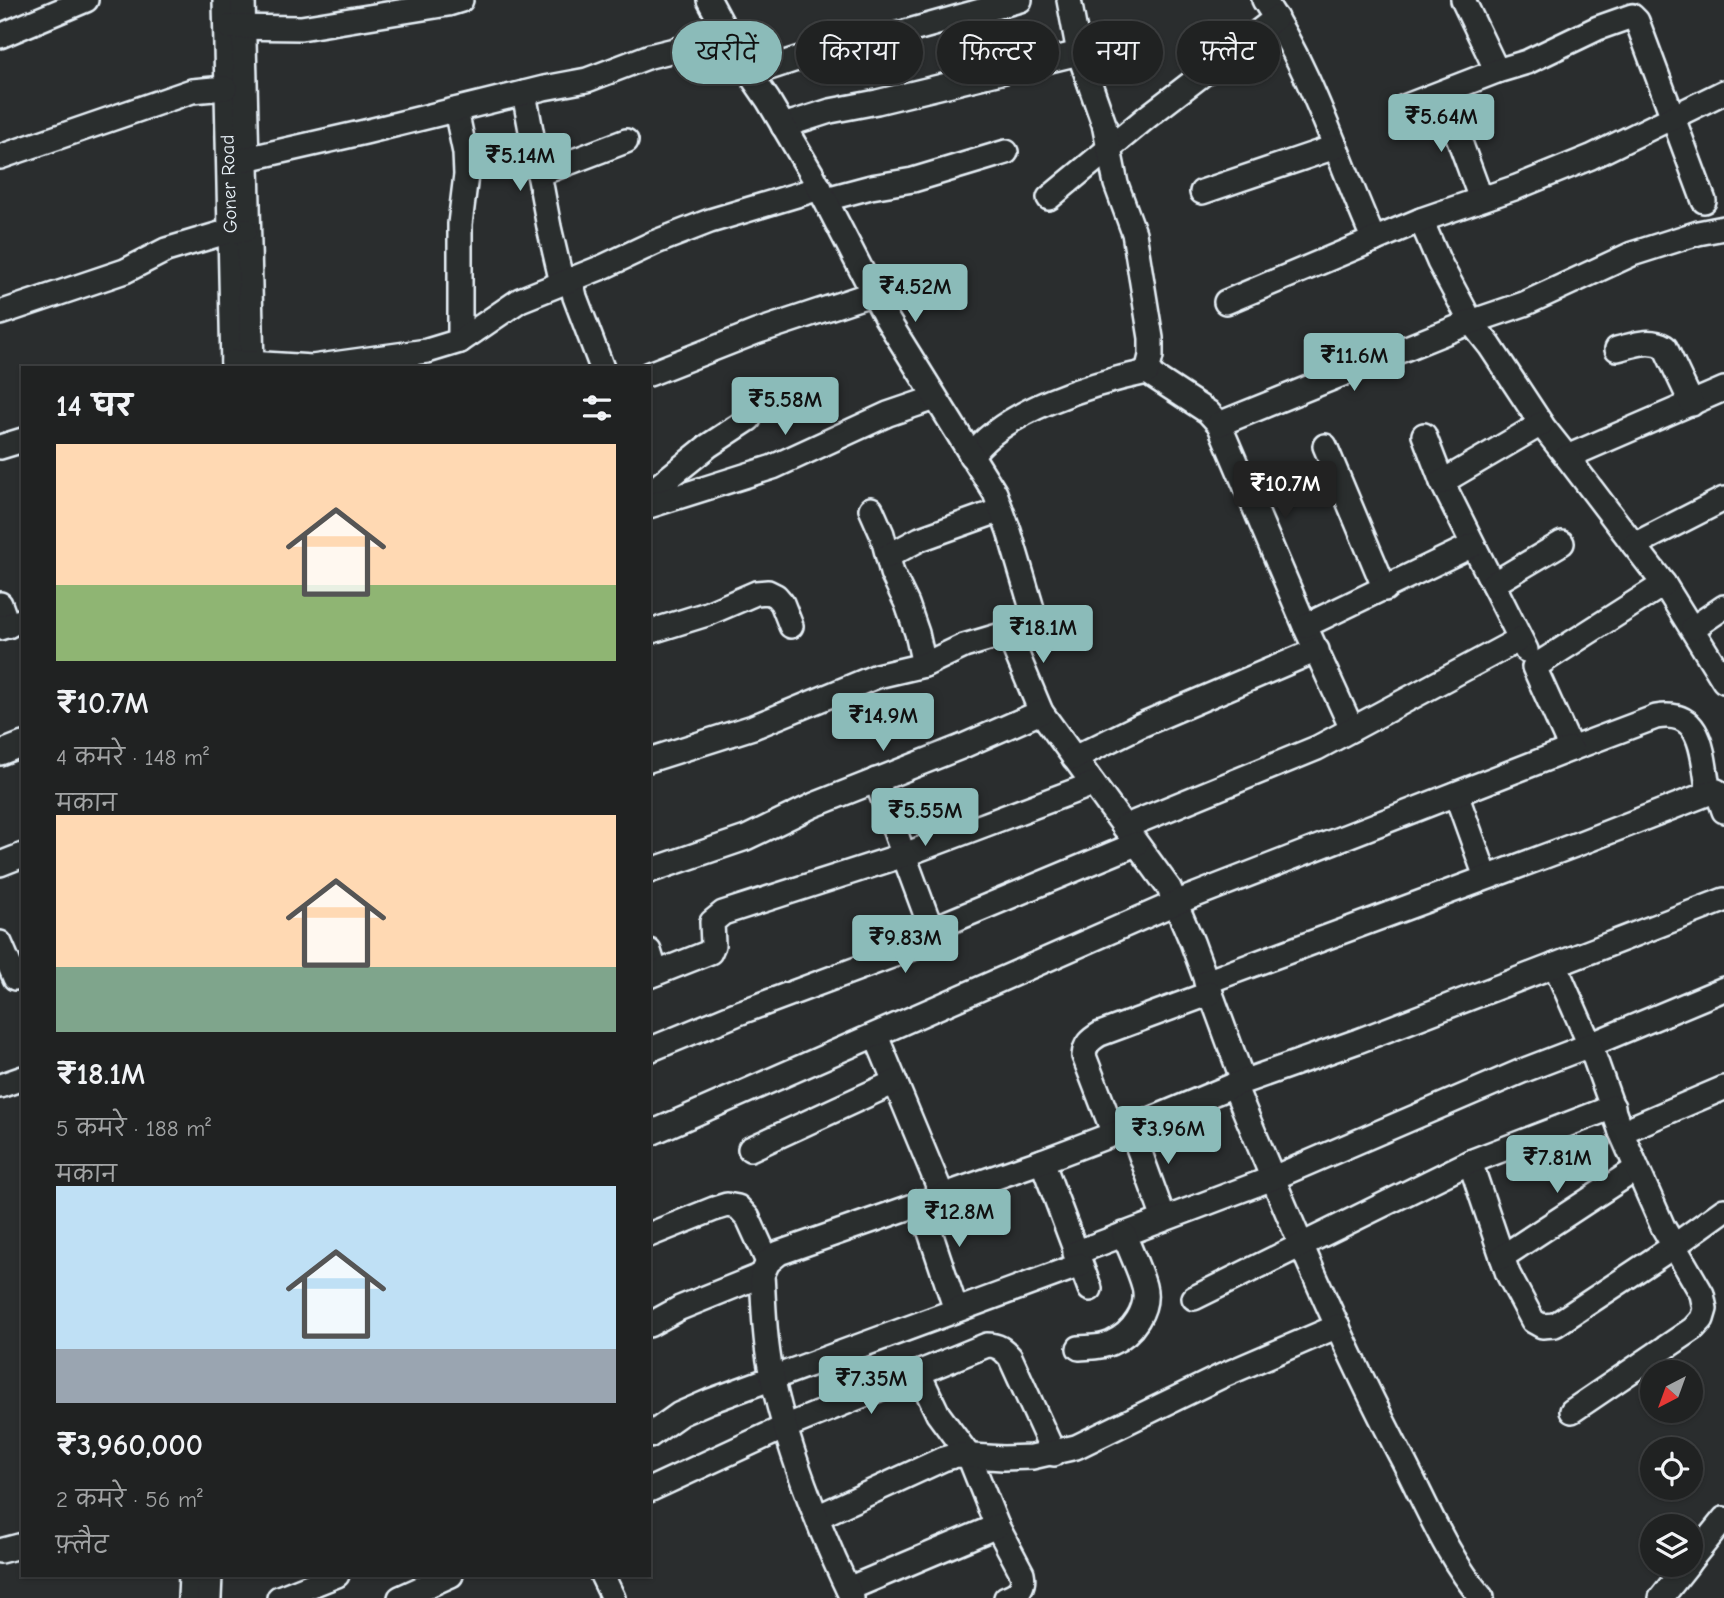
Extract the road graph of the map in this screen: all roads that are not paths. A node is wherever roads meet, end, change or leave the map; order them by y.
1 (86, 0) edge
2 (225, 0) edge
3 (243, 0) edge
4 (461, 0) edge
5 (709, 0) edge
6 (1020, 0) edge
7 (1069, 0) edge
8 (1463, 0) edge
9 (957, 8) edge
10 (1270, 9) edge
11 (720, 21) edge
12 (1073, 21) edge
13 (235, 27) junction
14 (0, 36) edge
15 (672, 51) edge
16 (1073, 54) edge
17 (782, 64) edge
18 (1497, 71) junction
19 (757, 84) edge
20 (1090, 84) edge
21 (225, 88) junction
22 (1724, 92) edge
23 (524, 93) junction
24 (1442, 93) junction
25 (1404, 107) dead end
26 (456, 110) junction
27 (1674, 118) junction
28 (783, 126) junction
29 (626, 141) dead end
30 (1335, 147) junction
31 (1109, 149) junction
32 (1006, 152) dead end
33 (0, 158) edge
34 (246, 159) junction
35 (539, 174) junction
36 (1202, 192) dead end
37 (823, 193) junction
38 (1049, 198) dead end
39 (1481, 200) junction
40 (1704, 201) dead end
41 (1421, 220) junction
42 (1724, 228) edge
43 (239, 230) junction
44 (1374, 240) junction
45 (567, 281) junction
46 (874, 293) junction
47 (1226, 302) dead end
48 (0, 313) edge
49 (1471, 321) junction
50 (460, 341) junction
51 (1617, 349) dead end
52 (242, 365) edge
53 (277, 366) edge
54 (319, 366) edge
55 (601, 366) edge
56 (1147, 372) junction
57 (651, 373) edge
58 (1724, 389) edge
59 (935, 398) junction
60 (1692, 404) junction
61 (749, 419) dead end
62 (1219, 424) junction
63 (1541, 424) junction
64 (1424, 435) dead end
65 (21, 441) edge
66 (1325, 446) dead end
67 (0, 447) edge
68 (971, 456) junction
69 (1567, 457) junction
70 (1442, 482) junction
71 (651, 497) edge
72 (1724, 499) edge
73 (871, 509) dead end
74 (1001, 510) junction
75 (1562, 543) dead end
76 (1473, 545) junction
77 (1634, 545) junction
78 (888, 556) junction
79 (1493, 584) junction
80 (1664, 584) junction
81 (1385, 589) junction
82 (1724, 607) edge
83 (792, 626) dead end
84 (1306, 626) junction
85 (1693, 628) junction
86 (651, 631) edge
87 (1008, 633) junction
88 (1520, 639) junction
89 (1317, 650) junction
90 (924, 665) junction
91 (1534, 667) junction
92 (1724, 681) edge
93 (1041, 712) junction
94 (1352, 729) junction
95 (21, 745) edge
96 (1571, 749) junction
97 (0, 752) edge
98 (1074, 758) junction
99 (651, 759) edge
100 (876, 780) junction
101 (1093, 784) junction
102 (1456, 794) junction
103 (1718, 796) edge
104 (1130, 835) junction
105 (904, 855) junction
106 (21, 856) edge
107 (0, 864) edge
108 (651, 870) edge
109 (1486, 877) junction
110 (1724, 901) edge
111 (1175, 903) junction
112 (932, 932) junction
113 (0, 943) edge
114 (1555, 965) junction
115 (653, 975) edge
116 (13, 979) edge
117 (1208, 987) junction
118 (1724, 989) edge
119 (876, 1036) junction
120 (1590, 1045) junction
121 (651, 1049) edge
122 (21, 1079) edge
123 (895, 1082) junction
124 (1239, 1083) junction
125 (0, 1086) edge
126 (1724, 1088) edge
127 (1613, 1107) junction
128 (1122, 1131) junction
129 (1621, 1132) junction
130 (651, 1133) edge
131 (750, 1149) dead end
132 (1042, 1161) junction
133 (1470, 1163) junction
134 (1636, 1169) junction
135 (1273, 1178) junction
136 (942, 1195) junction
137 (920, 1202) junction
138 (1724, 1210) edge
139 (1164, 1219) junction
140 (651, 1234) edge
141 (1124, 1234) junction
142 (1301, 1245) junction
143 (1674, 1246) junction
144 (1502, 1257) junction
145 (1078, 1259) junction
146 (765, 1268) junction
147 (1090, 1289) dead end
148 (1194, 1298) dead end
149 (1715, 1308) edge
150 (956, 1310) junction
151 (651, 1324) edge
152 (1338, 1326) junction
153 (1079, 1348) dead end
154 (919, 1374) junction
155 (772, 1378) junction
156 (1572, 1411) dead end
157 (785, 1427) junction
158 (651, 1429) edge
159 (1054, 1454) junction
160 (969, 1456) junction
161 (651, 1489) edge
162 (817, 1517) junction
163 (1724, 1519) edge
164 (997, 1526) junction
165 (1703, 1545) edge
166 (21, 1546) edge
167 (0, 1552) edge
168 (191, 1577) edge
169 (210, 1577) edge
170 (332, 1577) edge
171 (447, 1577) edge
172 (604, 1577) edge
173 (1678, 1577) edge
174 (850, 1594) edge
175 (190, 1598) edge
176 (209, 1598) edge
177 (279, 1598) edge
178 (400, 1598) edge
179 (613, 1598) edge
180 (1006, 1598) edge
181 (1482, 1598) edge
182 (1661, 1598) edge

1 - 14 street
2 - 13 street, Goner Road
3 - 13 street, Goner Road
4 - 13 street
5 - 11 street
6 - 9 street
7 - 12 street
8 - 18 street
9 - 17 street
10 - 30 street
10 - 31 street
13 - 21 street, Goner Road
13 - 34 street, Goner Road
15 - 23 street
16 - 28 street
18 - 24 street
18 - 27 street
19 - 28 street
20 - 31 street
21 - 33 street
21 - 43 street, Goner Road
22 - 27 street
23 - 26 street
23 - 35 street
24 - 25 street
24 - 39 street
26 - 34 street
26 - 50 street
27 - 39 street
27 - 40 street
28 - 37 street
29 - 35 street
30 - 36 street
30 - 44 street
31 - 38 street
31 - 56 street
32 - 37 street
34 - 43 street, Goner Road
35 - 45 street
37 - 45 street
37 - 46 street
39 - 41 street
41 - 44 street
41 - 49 street
42 - 49 street
43 - 48 street
43 - 52 street, Goner Road
44 - 47 street
45 - 50 street
45 - 55 street
46 - 57 street
46 - 59 street
49 - 62 street
49 - 63 street
50 - 54 street
51 - 60 street
52 - 53 street
56 - 62 street
56 - 68 street
58 - 60 street
59 - 68 street
59 - 71 street
60 - 69 street
61 - 71 street
62 - 84 street
63 - 69 street
63 - 70 street
64 - 70 street
65 - 67 street
66 - 81 street
68 - 74 street
69 - 77 street
70 - 76 street
72 - 77 street
73 - 78 street
74 - 78 street
74 - 87 street
75 - 79 street
76 - 79 street
76 - 81 street
77 - 80 street
78 - 90 street
79 - 88 street
80 - 85 street
80 - 91 street
81 - 84 street
82 - 85 street
83 - 86 street
84 - 89 street
85 - 92 street
87 - 90 street
87 - 93 street
88 - 91 street
88 - 94 street
89 - 94 street
89 - 98 street
90 - 99 street
91 - 96 street
93 - 98 street
93 - 100 street
94 - 104 street
95 - 97 street
96 - 102 street
96 - 103 street
98 - 101 street
100 - 105 street
100 - 108 street
101 - 104 street
101 - 105 street
102 - 109 street
102 - 111 street
103 - 109 street
104 - 111 street
104 - 112 street
105 - 112 street
105 - 115 street
106 - 107 street
109 - 117 street
110 - 114 street
111 - 117 street
111 - 119 street
112 - 121 street
113 - 116 street
114 - 120 street
114 - 124 street
117 - 124 street
117 - 128 street
118 - 120 street
119 - 123 street
119 - 130 street
120 - 127 street
120 - 135 street
122 - 125 street
123 - 131 street
123 - 136 street
124 - 128 street
124 - 135 street
126 - 129 street
127 - 129 street
127 - 133 street
128 - 132 street
128 - 139 street
129 - 134 street
132 - 136 street
132 - 145 street
133 - 142 street
133 - 144 street
134 - 143 street
134 - 144 street
135 - 139 street
135 - 142 street
136 - 137 street
137 - 146 street
137 - 150 street
138 - 143 street
139 - 141 street
140 - 146 street
141 - 145 street
141 - 153 street
142 - 148 street
142 - 152 street
143 - 144 street
143 - 149 street
145 - 147 street
145 - 150 street
146 - 151 street
146 - 155 street
149 - 156 street
150 - 155 street
152 - 159 street
152 - 181 street
154 - 157 street
154 - 159 street
154 - 160 street
155 - 157 street
155 - 158 street
157 - 161 street
157 - 162 street
159 - 160 street
160 - 162 street
160 - 164 street
162 - 174 street
163 - 165 street
164 - 174 street
164 - 180 street
166 - 167 street
168 - 175 street
169 - 176 street
170 - 177 street
171 - 178 street
172 - 179 street
173 - 182 street

